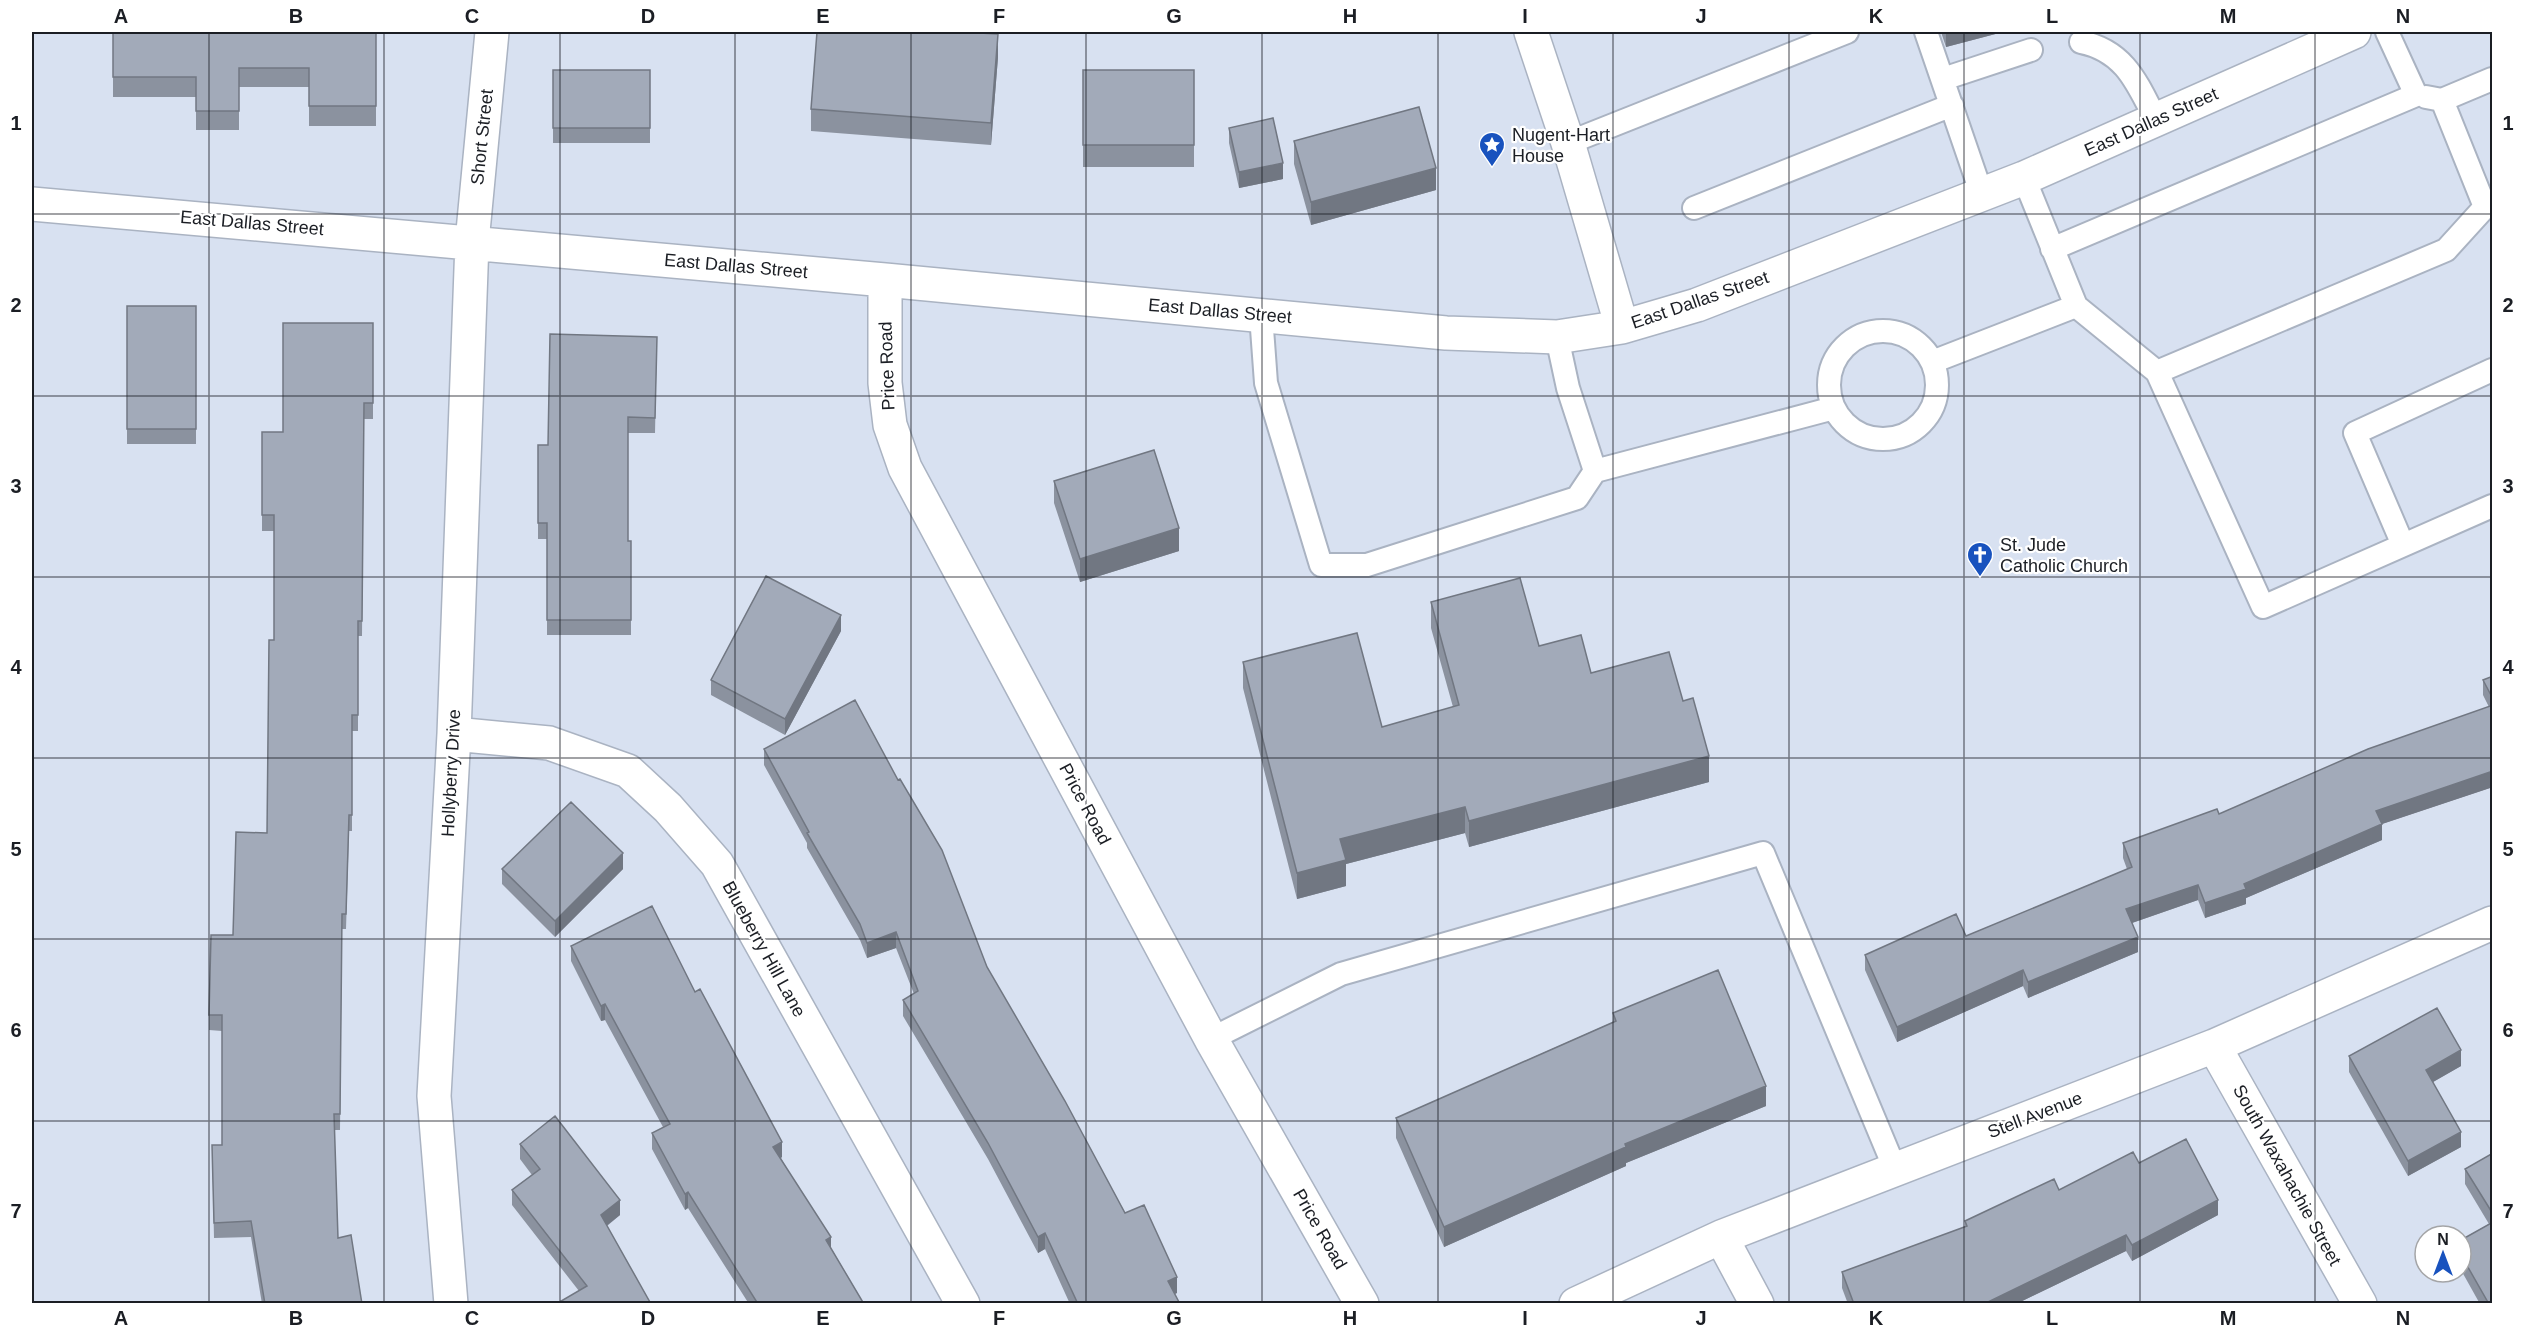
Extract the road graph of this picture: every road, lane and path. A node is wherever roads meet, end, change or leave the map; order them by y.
1 (492, 32) edge
2 (1531, 32) edge
3 (1846, 32) edge
4 (1926, 32) edge
5 (2354, 32) edge
6 (2387, 32) edge
7 (2081, 42) dead end
8 (2031, 50) dead end
9 (2493, 79) edge
10 (1943, 80) junction
11 (2416, 95) junction
12 (2442, 100) junction
13 (1952, 105) junction
14 (2156, 120) junction
15 (1568, 143) junction
16 (2024, 178) junction
17 (1982, 195) junction
18 (32, 204) edge
19 (1694, 208) dead end
20 (472, 242) junction
21 (2052, 249) junction
22 (885, 280) junction
23 (2076, 306) junction
24 (1261, 315) junction
25 (1622, 327) junction
26 (1557, 337) junction
27 (1932, 362) junction
28 (2493, 370) edge
29 (2157, 372) junction
30 (1834, 408) junction
31 (1594, 471) junction
32 (2493, 506) edge
33 (2403, 545) junction
34 (454, 734) junction
35 (2493, 923) edge
36 (1211, 1039) junction
37 (2214, 1046) junction
38 (1895, 1169) junction
39 (1720, 1237) junction
40 (451, 1304) edge
41 (963, 1304) edge
42 (1362, 1304) edge
43 (1576, 1304) edge
44 (1757, 1304) edge
45 (2360, 1304) edge

1 - 20 street, Short Street
2 - 15 street
3 - 15 lane
4 - 10 lane
5 - 14 street, East Dallas Street
6 - 11 lane
7 - 14 lane
8 - 10 lane
9 - 12 lane
10 - 13 lane
11 - 12 lane
11 - 21 lane
12 - 29 lane
13 - 17 lane
13 - 19 lane
14 - 16 street, East Dallas Street
15 - 25 street
16 - 17 street, East Dallas Street
16 - 21 lane
17 - 25 street, East Dallas Street
18 - 20 street, East Dallas Street
20 - 22 street, East Dallas Street
20 - 34 street, Hollyberry Drive
21 - 23 lane
22 - 24 street, East Dallas Street
22 - 36 street, Price Road
23 - 27 lane
23 - 29 lane
24 - 26 street, East Dallas Street
24 - 31 lane
25 - 26 street, East Dallas Street
26 - 31 lane
27 - 30 lane
27 - 30 lane
28 - 33 lane
29 - 33 lane
30 - 31 lane
32 - 33 lane
34 - 40 street, Hollyberry Drive
34 - 41 street, Blueberry Hill Lane
35 - 37 street, Stell Avenue
36 - 38 lane
36 - 42 street, Price Road
37 - 38 street, Stell Avenue
37 - 45 street, South Waxahachie Street
38 - 39 street, Stell Avenue
39 - 43 street, Stell Avenue
39 - 44 street

